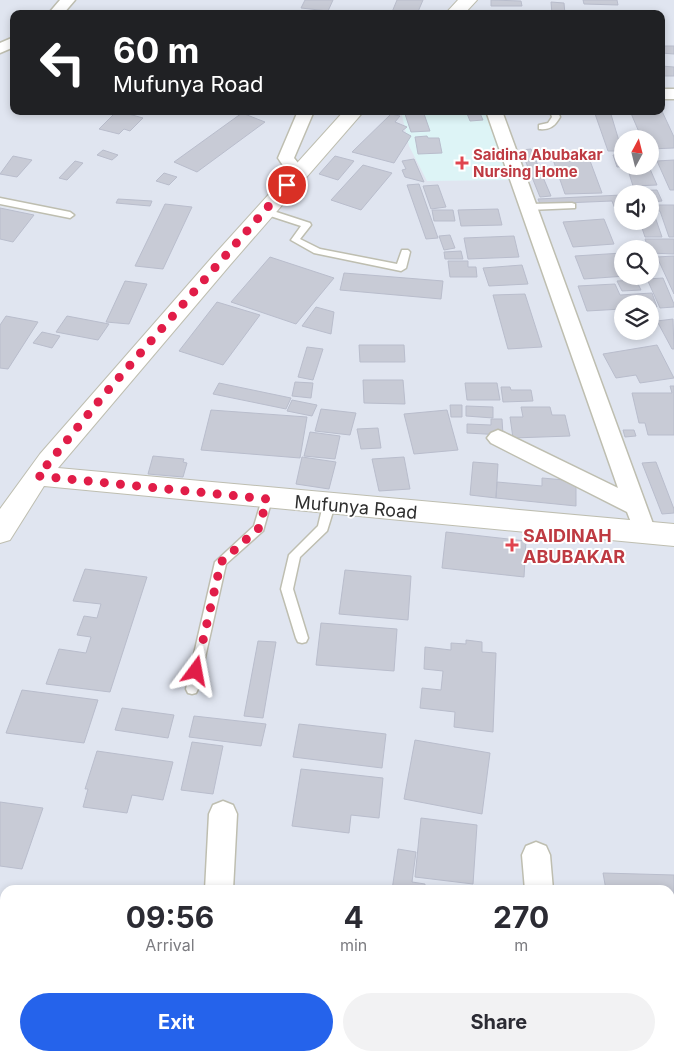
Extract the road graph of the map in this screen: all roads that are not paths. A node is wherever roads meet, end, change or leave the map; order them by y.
1 (68, 0) edge
2 (468, 0) edge
3 (59, 10) edge
4 (458, 10) edge
5 (304, 115) edge
6 (351, 115) edge
7 (495, 115) edge
8 (555, 115) edge
9 (542, 127) dead end
10 (298, 173) junction
11 (0, 201) edge
12 (529, 206) junction
13 (572, 206) dead end
14 (264, 211) junction
15 (70, 215) dead end
16 (405, 252) dead end
17 (498, 438) dead end
18 (38, 476) junction
19 (267, 499) junction
20 (329, 505) junction
21 (635, 506) junction
22 (0, 532) edge
23 (645, 532) junction
24 (674, 535) edge
25 (302, 638) dead end
26 (192, 689) dead end
27 (223, 814) dead end
28 (536, 855) dead end
29 (219, 885) edge
30 (539, 885) edge

1 - 3 street
2 - 4 street
5 - 10 street
6 - 10 street
7 - 12 street
8 - 9 lane
10 - 14 street
11 - 15 lane
12 - 13 lane
12 - 21 street
14 - 16 lane
14 - 18 street
17 - 21 street
18 - 19 street, Mufunya Road
18 - 22 street
19 - 20 street, Mufunya Road
19 - 26 lane
20 - 23 street, Mufunya Road
20 - 25 lane
21 - 23 street
23 - 24 street, Mufunya Road
27 - 29 street
28 - 30 street

